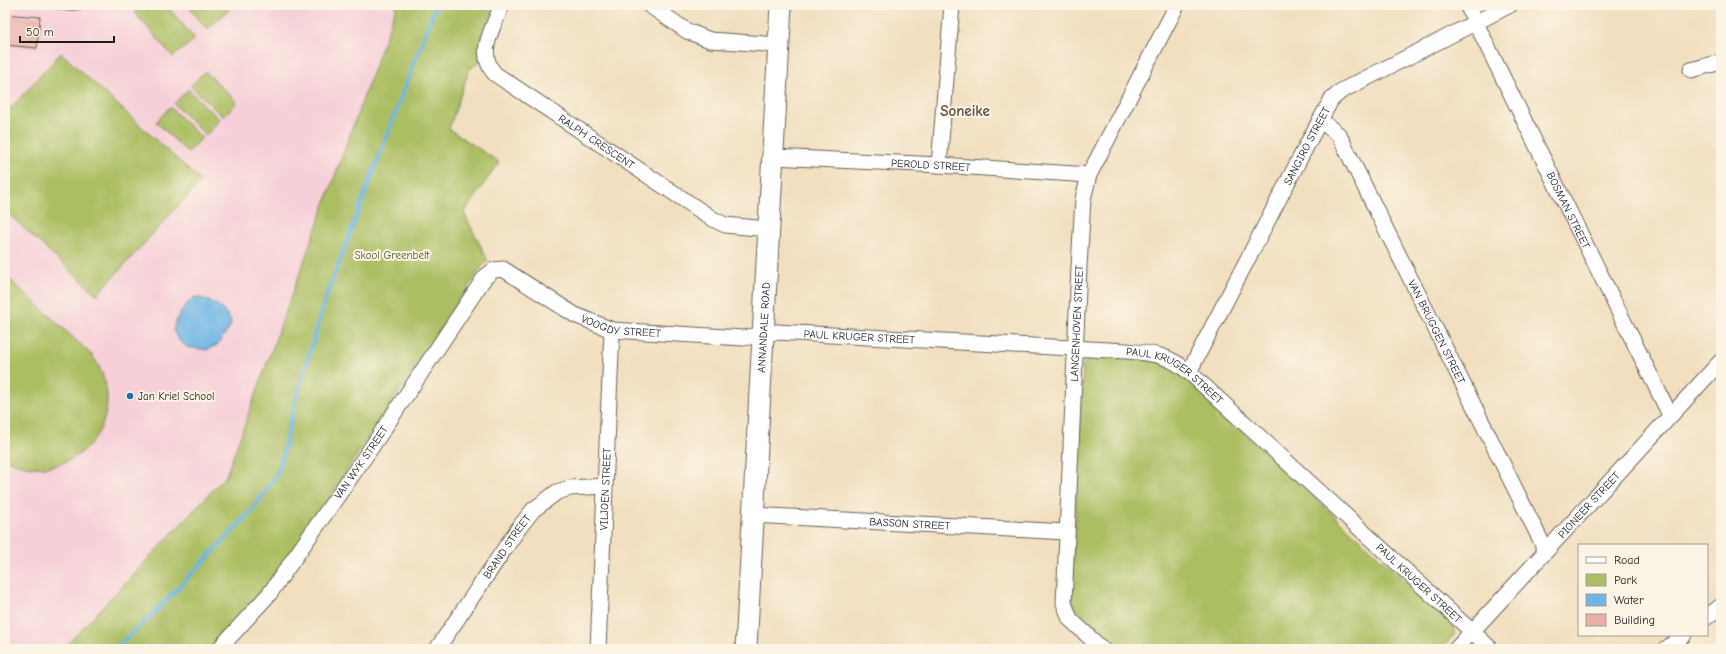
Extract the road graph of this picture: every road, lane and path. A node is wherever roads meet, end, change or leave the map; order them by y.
1 (58, 5) edge
2 (81, 5) edge
3 (502, 5) edge
4 (649, 5) edge
5 (781, 5) edge
6 (952, 5) edge
7 (1177, 5) edge
8 (1467, 5) edge
9 (1510, 5) edge
10 (1476, 22) junction
11 (779, 45) junction
12 (1721, 62) edge
13 (1691, 70) dead end
14 (1320, 120) junction
15 (772, 157) junction
16 (939, 165) junction
17 (1089, 175) junction
18 (768, 229) junction
19 (494, 270) joint
20 (612, 330) junction
21 (762, 335) junction
22 (1075, 349) junction
23 (1721, 361) edge
24 (1190, 372) junction
25 (1670, 415) junction
26 (605, 486) junction
27 (753, 515) junction
28 (1067, 532) junction
29 (1546, 551) junction
30 (1721, 606) edge
31 (1708, 616) edge
32 (1472, 631) junction
33 (1683, 636) edge
34 (219, 649) edge
35 (437, 649) edge
36 (598, 649) edge
37 (746, 649) edge
38 (1102, 649) edge
39 (1456, 649) edge
40 (1491, 649) edge
41 (1666, 649) edge

1 - 2 lane
3 - 18 street, RALPH CRESCENT
4 - 11 street
5 - 11 street, ANNANDALE ROAD
6 - 16 street
7 - 17 street, LANGENHOVEN STREET
8 - 10 street, BOSMAN STREET
9 - 10 street, SANGIRO STREET
10 - 14 street, SANGIRO STREET
10 - 25 street, BOSMAN STREET
11 - 15 street, ANNANDALE ROAD
12 - 13 street
14 - 24 street, SANGIRO STREET
14 - 29 street, VAN BRUGGEN STREET
15 - 16 street, PEROLD STREET
15 - 18 street, ANNANDALE ROAD
16 - 17 street, PEROLD STREET
17 - 22 street, LANGENHOVEN STREET
18 - 21 street, ANNANDALE ROAD
19 - 20 street, VOOGDY STREET
19 - 34 street, VAN WYK STREET
20 - 21 street, VOOGDY STREET
20 - 26 street, VILJOEN STREET
21 - 22 street, PAUL KRUGER STREET
21 - 27 street, ANNANDALE ROAD
22 - 24 street, PAUL KRUGER STREET
22 - 28 street, LANGENHOVEN STREET
23 - 25 street, PIONEER STREET
24 - 32 street, PAUL KRUGER STREET
25 - 29 street, PIONEER STREET
26 - 35 street, BRAND STREET
26 - 36 street, VILJOEN STREET
27 - 28 street, BASSON STREET
27 - 37 street, ANNANDALE ROAD
28 - 38 street, LANGENHOVEN STREET
29 - 32 street, PIONEER STREET
30 - 31 street
32 - 39 street, PIONEER STREET
32 - 40 street, PAUL KRUGER STREET
33 - 41 street

